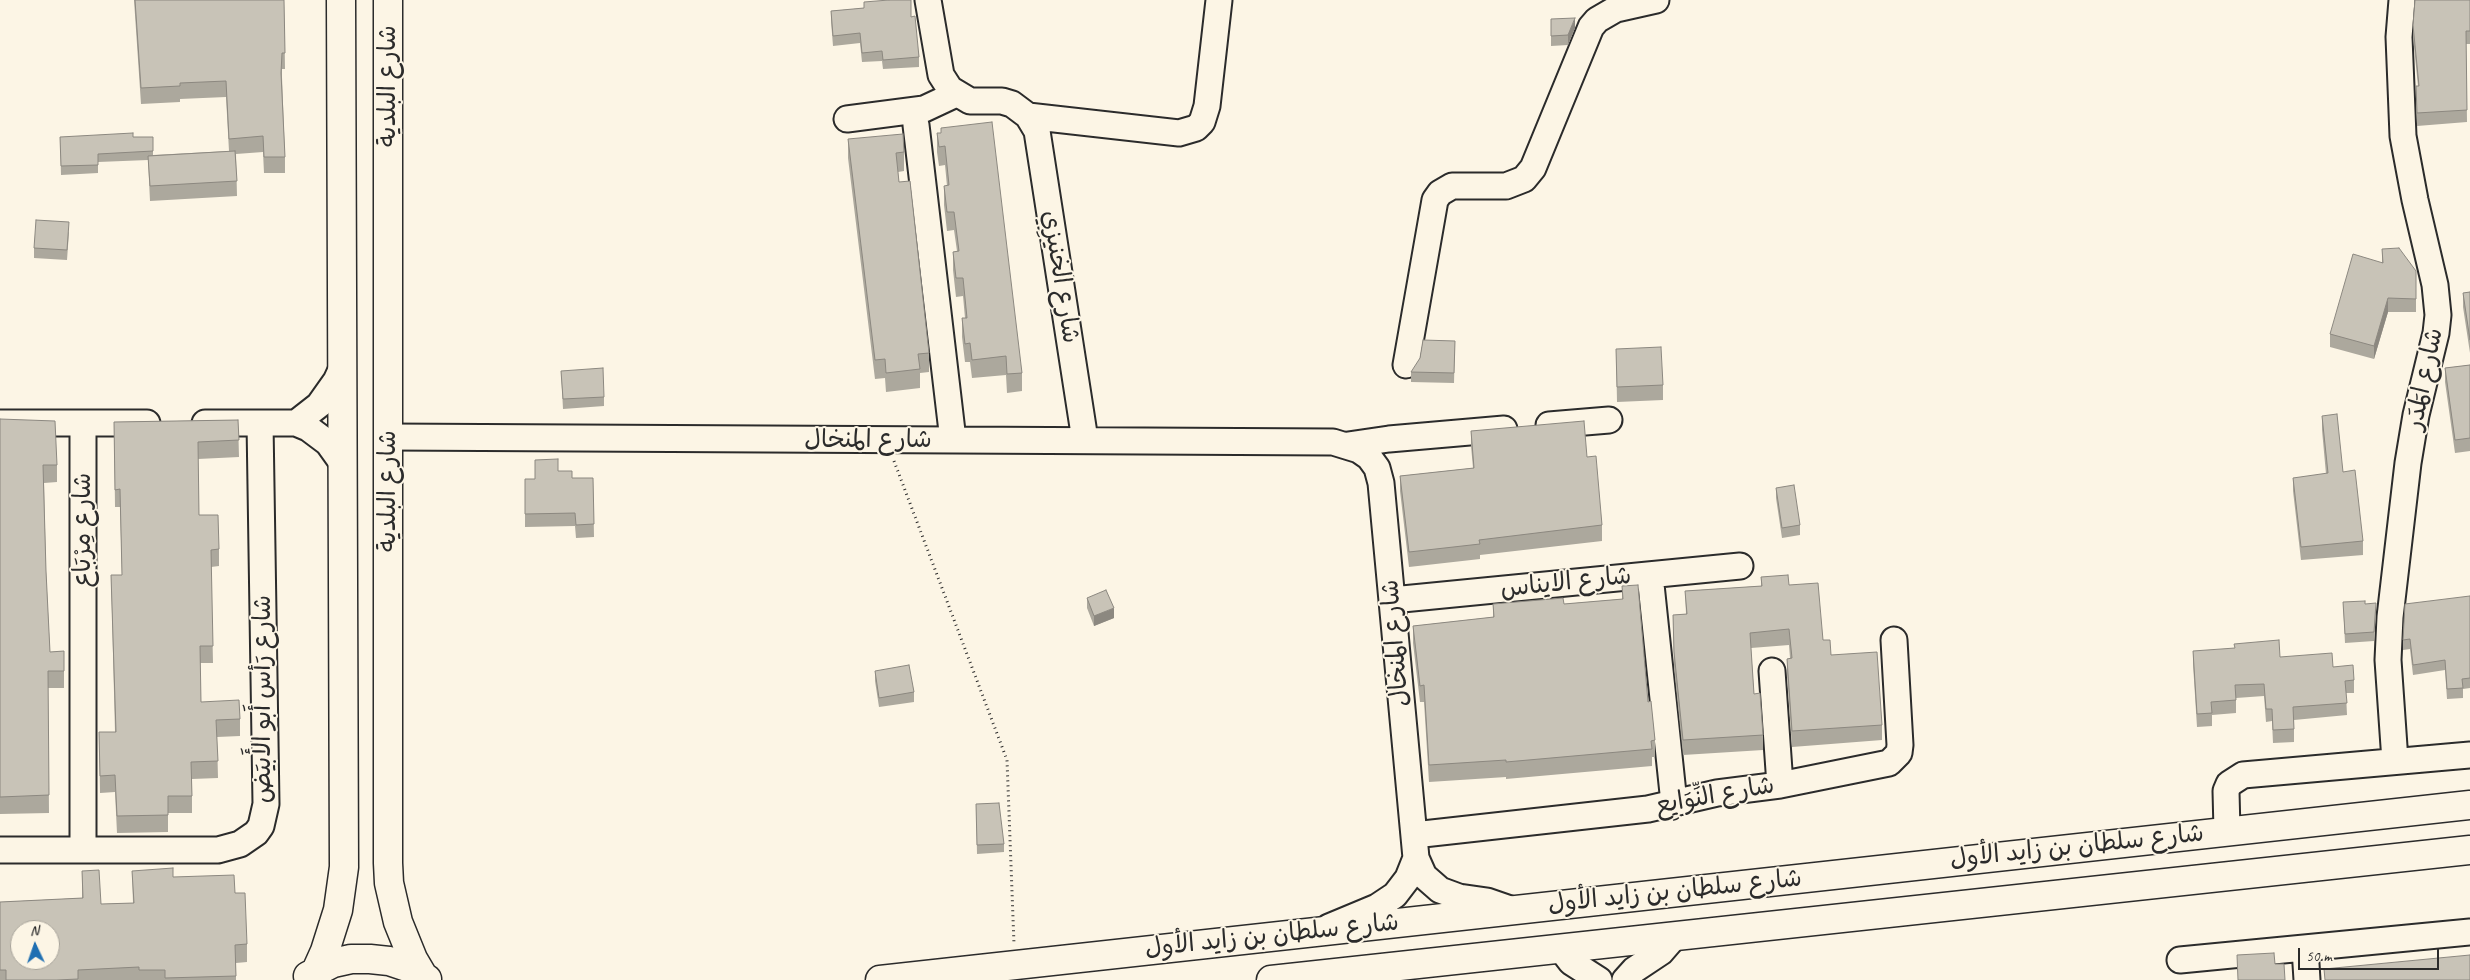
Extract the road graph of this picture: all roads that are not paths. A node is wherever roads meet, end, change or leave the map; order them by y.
1 (341, 0) edge
2 (388, 0) edge
3 (928, 0) edge
4 (1219, 0) edge
5 (1656, 0) edge
6 (2402, 0) edge
7 (956, 94) junction
8 (1028, 116) junction
9 (915, 117) junction
10 (847, 119) dead end
11 (1406, 365) dead end
12 (342, 368) junction
13 (1609, 420) dead end
14 (0, 423) edge
15 (82, 423) junction
16 (260, 423) junction
17 (296, 423) junction
18 (388, 437) junction
19 (953, 440) junction
20 (1085, 440) junction
21 (1348, 445) junction
22 (342, 464) junction
23 (1740, 566) dead end
24 (1650, 575) junction
25 (1392, 600) junction
26 (1894, 640) dead end
27 (1772, 672) dead end
28 (2470, 755) edge
29 (2395, 761) junction
30 (1780, 785) junction
31 (1674, 802) junction
32 (2470, 805) edge
33 (2227, 831) junction
34 (1415, 846) junction
35 (0, 850) edge
36 (82, 850) junction
37 (2470, 850) edge
38 (1514, 910) junction
39 (1323, 930) junction
40 (2470, 932) edge
41 (1674, 936) junction
42 (2305, 948) junction
43 (1561, 949) junction
44 (2180, 960) dead end
45 (308, 975) edge
46 (426, 978) edge
47 (880, 980) edge
48 (1271, 980) edge
49 (1599, 980) edge
50 (1625, 980) edge
51 (2307, 980) edge

1 - 12 main road, شارع البلدية
2 - 18 main road, شارع البلدية
3 - 7 street
4 - 8 street
5 - 11 street
6 - 29 street, شارع المَدَر
7 - 8 street
7 - 9 street
8 - 20 street, شارع الخنيزِي
9 - 10 street
9 - 19 street
12 - 17 street
12 - 22 main road, شارع البلدية
13 - 21 street, شارع المنخال
14 - 15 street
15 - 16 street
15 - 36 street, شارع مِرْبَاع
16 - 17 street
16 - 36 street, شارع رَأس أَبو الأَبيَض
17 - 22 street
18 - 19 street, شارع المنخال
18 - 46 main road, شارع البلدية
19 - 20 street, شارع المنخال
20 - 21 street, شارع المنخال
21 - 25 street, شارع المنخال
22 - 45 main road, شارع البلدية
23 - 24 street, شارع الايناس
24 - 25 street, شارع الايناس
24 - 31 street
25 - 34 street, شارع المنخال
26 - 30 street, شارع النِّوَايِع
27 - 30 street
28 - 29 street
29 - 33 street
30 - 31 street, شارع النِّوَايِع
31 - 34 street, شارع النِّوَايِع
32 - 33 main road, شارع سلطان بن زايد الأول
33 - 38 main road, شارع سلطان بن زايد الأول
34 - 38 street, شارع المنخال
34 - 39 street, شارع المنخال
35 - 36 street, شارع رَأس أَبو الأَبيَض
37 - 41 main road, شارع سلطان بن زايد الأول
38 - 39 main road, شارع سلطان بن زايد الأول
39 - 47 main road, شارع سلطان بن زايد الأول
40 - 42 street
41 - 43 main road, شارع سلطان بن زايد الأول
41 - 50 street
42 - 44 street
42 - 51 street
43 - 48 main road, شارع سلطان بن زايد الأول
43 - 49 street
45 - 46 main road

